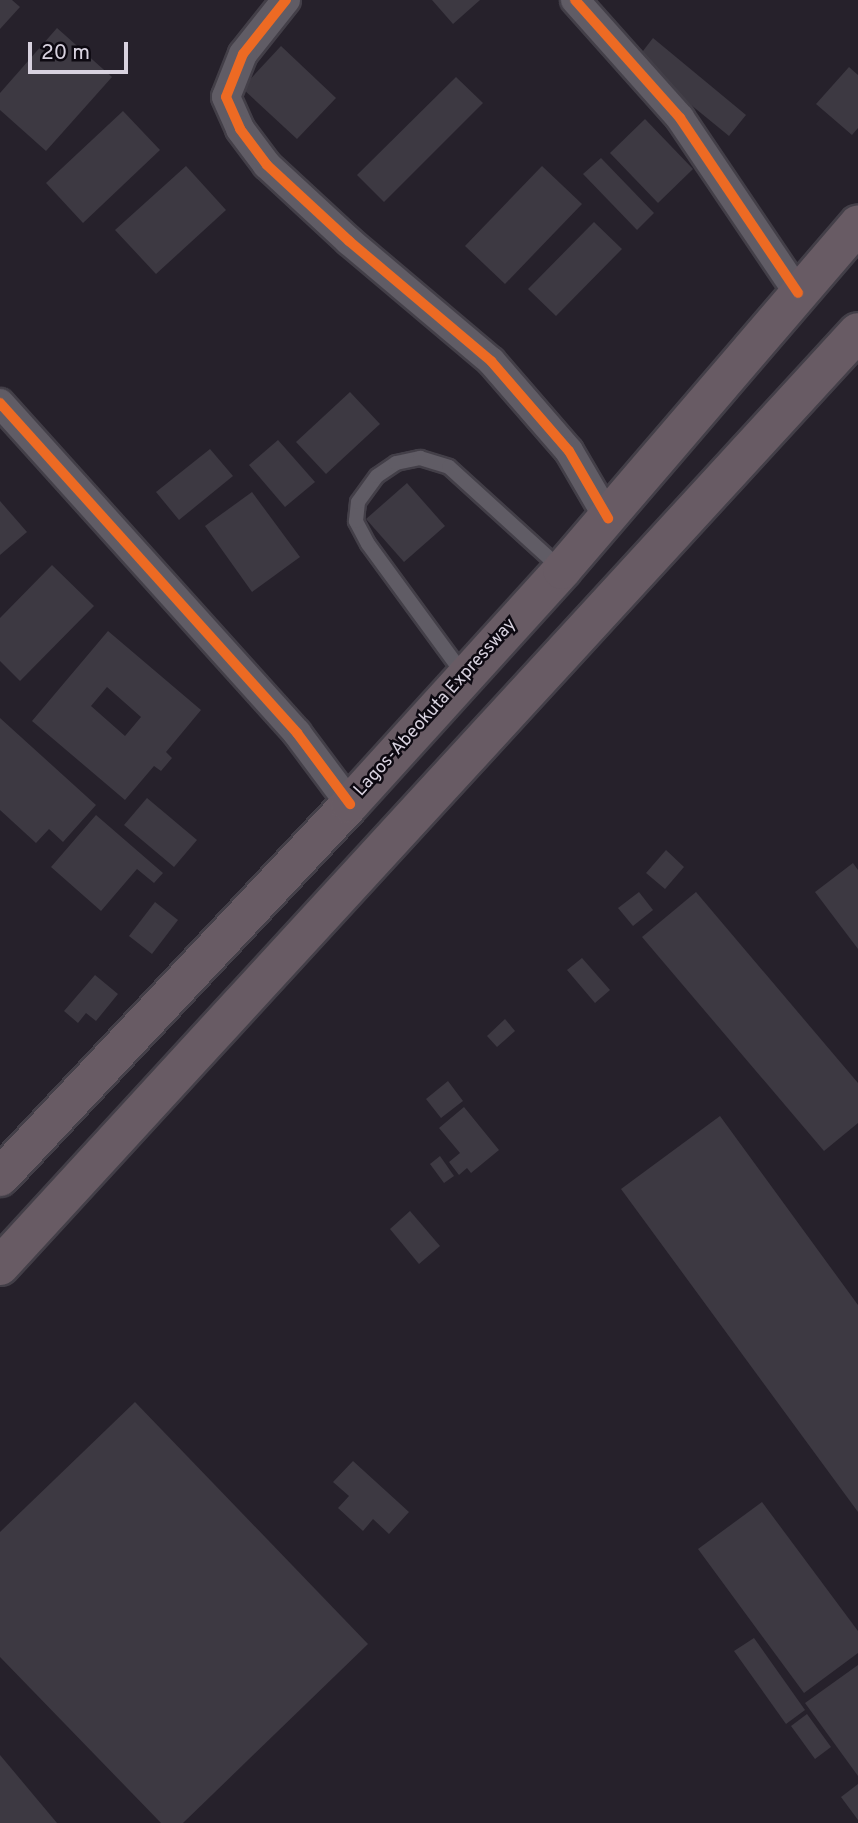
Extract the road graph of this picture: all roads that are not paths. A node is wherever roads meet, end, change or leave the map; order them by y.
1 (286, 0) edge
2 (575, 0) edge
3 (858, 225) edge
4 (798, 293) junction
5 (858, 332) edge
6 (0, 403) edge
7 (608, 518) junction
8 (562, 570) junction
9 (465, 676) junction
10 (350, 804) junction
11 (0, 1177) edge
12 (0, 1266) edge

1 - 7 street
2 - 4 street
3 - 4 highway, Lagos-Abeokuta Expressway
4 - 7 highway, Lagos-Abeokuta Expressway
5 - 12 highway
6 - 10 street
7 - 8 highway, Lagos-Abeokuta Expressway
8 - 9 highway, Lagos-Abeokuta Expressway
8 - 9 lane
9 - 10 highway, Lagos-Abeokuta Expressway
10 - 11 highway, Lagos-Abeokuta Expressway

